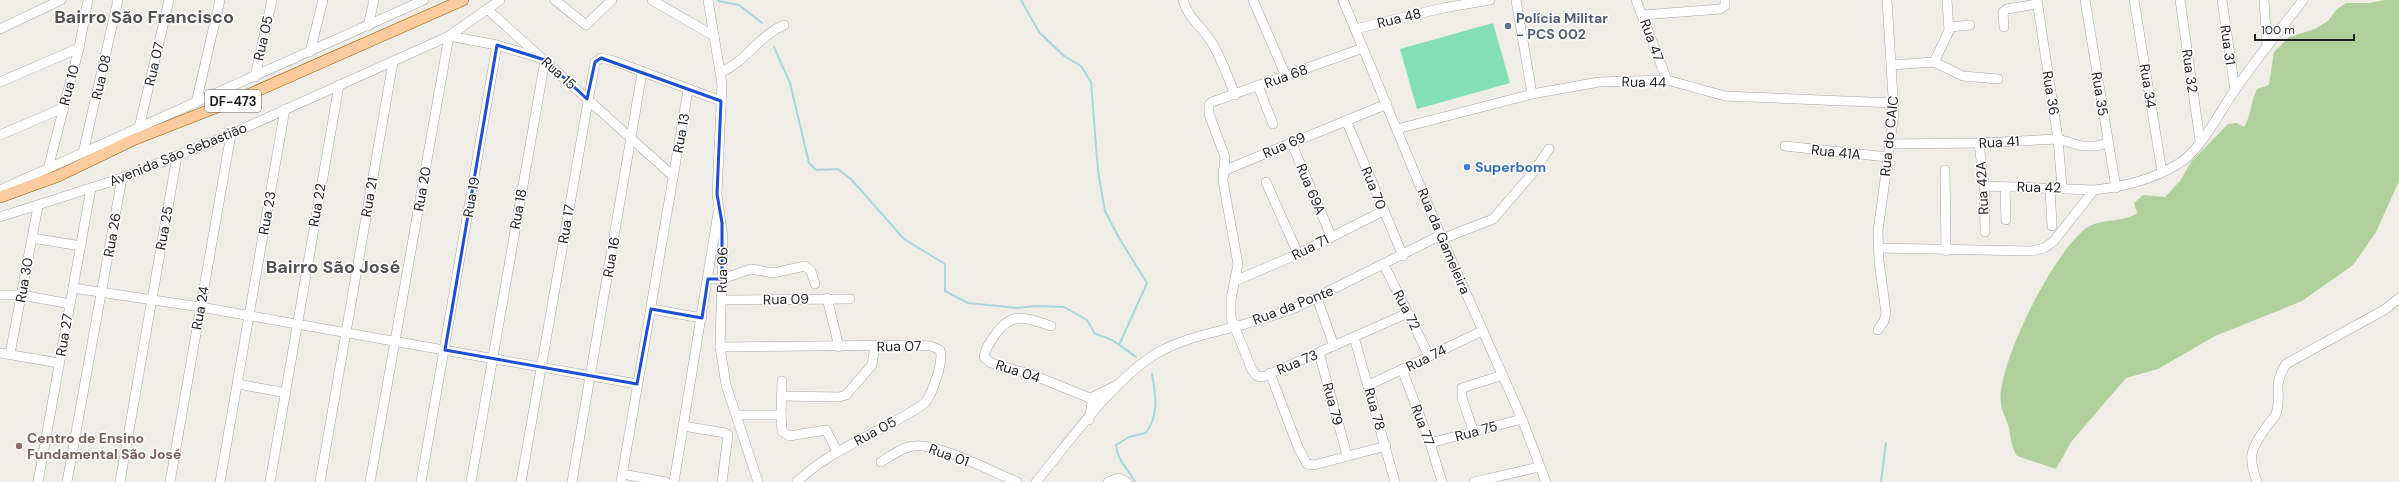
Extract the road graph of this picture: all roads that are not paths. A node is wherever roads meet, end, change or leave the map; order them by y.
1 (61, 0) edge
2 (88, 0) edge
3 (118, 0) edge
4 (169, 0) edge
5 (220, 0) edge
6 (272, 0) edge
7 (323, 0) edge
8 (374, 0) edge
9 (424, 0) edge
10 (463, 0) edge
11 (500, 0) edge
12 (555, 0) edge
13 (612, 0) edge
14 (652, 0) edge
15 (708, 0) edge
16 (1183, 0) edge
17 (1253, 0) edge
18 (1343, 0) edge
19 (1490, 0) edge
20 (1516, 0) edge
21 (1636, 0) edge
22 (1725, 0) edge
23 (1887, 0) edge
24 (1958, 0) edge
25 (2085, 0) edge
26 (2134, 0) edge
27 (2180, 0) edge
28 (2222, 0) edge
29 (2264, 0) edge
30 (2302, 0) edge
31 (1948, 1) edge
32 (2037, 2) edge
33 (1442, 4) edge
34 (487, 9) junction
35 (1643, 15) junction
36 (784, 25) dead end
37 (1970, 25) dead end
38 (368, 26) junction
39 (1950, 27) junction
40 (2004, 27) dead end
41 (0, 28) edge
42 (1356, 29) junction
43 (449, 36) junction
44 (714, 36) junction
45 (497, 45) junction
46 (2267, 47) junction
47 (79, 48) junction
48 (1363, 48) junction
49 (310, 52) junction
50 (544, 60) junction
51 (393, 62) junction
52 (1934, 62) junction
53 (1892, 66) junction
54 (721, 72) junction
55 (642, 73) junction
56 (1286, 76) junction
57 (255, 77) junction
58 (1998, 79) dead end
59 (1667, 80) junction
60 (0, 82) edge
61 (339, 85) junction
62 (1258, 86) junction
63 (688, 90) junction
64 (2235, 90) junction
65 (1532, 94) junction
66 (1235, 95) junction
67 (587, 99) junction
68 (721, 101) junction
69 (196, 103) junction
70 (1894, 103) junction
71 (1387, 104) junction
72 (63, 108) junction
73 (285, 109) junction
74 (1346, 120) junction
75 (1273, 124) dead end
76 (139, 128) junction
77 (1397, 129) junction
78 (230, 134) junction
79 (0, 135) edge
80 (631, 138) junction
81 (2058, 139) junction
82 (2200, 141) junction
83 (1291, 142) junction
84 (1979, 143) junction
85 (1889, 144) junction
86 (2108, 144) junction
87 (1786, 146) dead end
88 (1549, 149) dead end
89 (83, 153) junction
90 (177, 156) junction
91 (1887, 157) junction
92 (48, 169) junction
93 (1945, 170) dead end
94 (1223, 171) junction
95 (2162, 172) junction
96 (673, 176) junction
97 (122, 178) junction
98 (1266, 182) dead end
99 (1984, 186) junction
100 (2005, 187) junction
101 (2050, 187) junction
102 (2062, 187) junction
103 (91, 188) junction
104 (2116, 188) junction
105 (0, 190) edge
106 (2094, 190) junction
107 (0, 198) edge
108 (38, 206) junction
109 (718, 210) junction
110 (1383, 211) junction
111 (0, 217) edge
112 (2006, 220) dead end
113 (2052, 226) dead end
114 (1985, 232) dead end
115 (1331, 236) junction
116 (1442, 237) junction
117 (32, 238) junction
118 (81, 246) junction
119 (1879, 248) junction
120 (1946, 251) junction
121 (1298, 254) junction
122 (1402, 256) junction
123 (1384, 265) junction
124 (708, 279) junction
125 (722, 279) junction
126 (1235, 282) junction
127 (815, 284) dead end
128 (73, 288) junction
129 (102, 292) junction
130 (0, 295) edge
131 (22, 295) junction
132 (827, 298) junction
133 (1317, 298) junction
134 (2399, 298) edge
135 (151, 299) junction
136 (850, 299) dead end
137 (722, 300) junction
138 (70, 304) junction
139 (200, 307) junction
140 (651, 309) junction
141 (1408, 313) junction
142 (249, 317) junction
143 (702, 318) junction
144 (296, 325) junction
145 (1051, 326) dead end
146 (1233, 328) junction
147 (1878, 330) dead end
148 (1482, 331) junction
149 (346, 332) junction
150 (1354, 337) junction
151 (395, 341) junction
152 (875, 346) junction
153 (1334, 346) junction
154 (839, 347) junction
155 (720, 348) junction
156 (445, 350) junction
157 (0, 353) edge
158 (1319, 353) junction
159 (10, 354) junction
160 (1429, 356) junction
161 (492, 358) junction
162 (59, 363) junction
163 (541, 367) junction
164 (938, 369) joint
165 (1402, 369) junction
166 (1270, 373) junction
167 (1503, 375) junction
168 (591, 376) junction
169 (782, 381) dead end
170 (238, 384) junction
171 (637, 384) junction
172 (1369, 384) junction
173 (1119, 385) junction
174 (286, 393) junction
175 (782, 396) junction
176 (1092, 400) junction
177 (736, 415) junction
178 (781, 415) junction
179 (1522, 419) junction
180 (1088, 420) junction
181 (683, 426) junction
182 (1474, 433) junction
183 (1430, 443) junction
184 (1386, 446) junction
185 (838, 451) junction
186 (1347, 455) junction
187 (881, 462) dead end
188 (1539, 467) junction
189 (621, 478) edge
190 (38, 482) edge
191 (67, 482) edge
192 (120, 482) edge
193 (170, 482) edge
194 (220, 482) edge
195 (270, 482) edge
196 (320, 482) edge
197 (370, 482) edge
198 (421, 482) edge
199 (471, 482) edge
200 (521, 482) edge
201 (572, 482) edge
202 (666, 482) edge
203 (674, 482) edge
204 (722, 482) edge
205 (758, 482) edge
206 (797, 482) edge
207 (1017, 482) edge
208 (1036, 482) edge
209 (1108, 482) edge
210 (1127, 482) edge
211 (1395, 482) edge
212 (1442, 482) edge
213 (1474, 482) edge
214 (1546, 482) edge
215 (2257, 482) edge

1 - 41 street
2 - 47 street, Rua 10
3 - 89 street, Rua 08
4 - 76 street, Rua 07
5 - 69 street
6 - 57 street, Rua 05
7 - 49 street
8 - 38 street
9 - 38 street
10 - 107 main road, Avenida São Sebastião / DF-473
11 - 34 street, Avenida São Sebastião
12 - 13 street
14 - 44 street
15 - 44 street, Rua 06
16 - 66 street
17 - 56 street
18 - 42 street, Rua da Gameleira
19 - 33 street, Rua 48
20 - 65 street
21 - 35 street, Rua 47
22 - 35 street
23 - 53 street, Rua do CAIC
24 - 31 street
25 - 86 street, Rua 35
26 - 95 street, Rua 34
27 - 82 street, Rua 32
28 - 64 street, Rua 31
29 - 46 street
30 - 46 street, Rua 42
31 - 39 street
32 - 40 street
32 - 81 street, Rua 36
33 - 42 street, Rua 48
34 - 43 street, Avenida São Sebastião
34 - 50 street, Rua 15
35 - 59 street, Rua 47
36 - 54 street
37 - 39 street
38 - 49 street
39 - 52 street
42 - 48 street, Rua da Gameleira
43 - 45 street
43 - 51 street, Avenida São Sebastião
43 - 151 street, Rua 20
44 - 54 street, Rua 06
45 - 50 street
45 - 156 street, Rua 19
46 - 64 street, Rua 42
47 - 60 street
47 - 72 street, Rua 10
48 - 56 street, Rua 68
48 - 71 street, Rua da Gameleira
49 - 57 street
50 - 67 street, Rua 15
50 - 161 street, Rua 18
51 - 61 street, Avenida São Sebastião
51 - 149 street, Rua 21
52 - 53 street
52 - 58 street
53 - 70 street, Rua do CAIC
54 - 68 street, Rua 06
55 - 63 street
55 - 67 street, Rua 17
55 - 80 street, Rua 16
56 - 62 street, Rua 68
57 - 69 street
59 - 65 street, Rua 44
59 - 70 street, Rua 44
61 - 73 street, Avenida São Sebastião
61 - 144 street, Rua 22
62 - 66 street, Rua 68
62 - 75 street
63 - 68 street
63 - 96 street, Rua 13
64 - 82 street, Rua 42
65 - 77 street, Rua 44
66 - 94 street, Rua 68
67 - 80 street, Rua 15
67 - 163 street, Rua 17
68 - 109 street, Rua 06
69 - 76 street
70 - 85 street, Rua do CAIC
71 - 74 street, Rua 69
71 - 77 street, Rua da Gameleira
72 - 79 street
72 - 92 street, Rua 10
73 - 78 street, Avenida São Sebastião
73 - 142 street, Rua 23
74 - 83 street, Rua 69
74 - 110 street, Rua 70
76 - 89 street
77 - 116 street, Rua da Gameleira
78 - 90 street, Avenida São Sebastião
78 - 139 street, Rua 24
80 - 96 street, Rua 15
80 - 168 street, Rua 16
81 - 84 street, Rua 41
81 - 86 street, Rua 41
81 - 102 street, Rua 36
82 - 95 street, Rua 42
83 - 94 street, Rua 69
83 - 115 street, Rua 69A
84 - 85 street, Rua 41
84 - 99 street, Rua 42A
85 - 91 street, Rua do CAIC
86 - 104 street, Rua 35
87 - 91 street, Rua 41A
88 - 116 street, Rua da Ponte
89 - 92 street
90 - 97 street, Avenida São Sebastião
90 - 135 street, Rua 25
91 - 119 street, Rua do CAIC
92 - 105 street
93 - 120 street
94 - 126 street
95 - 104 street, Rua 42
96 - 140 street, Rua 13
97 - 103 street, Avenida São Sebastião
97 - 129 street, Rua 26
98 - 121 street
99 - 100 street, Rua 42
99 - 114 street, Rua 42A
100 - 101 street, Rua 42
100 - 112 street
101 - 102 street, Rua 42
101 - 113 street
102 - 106 street, Rua 42
103 - 108 street, Avenida São Sebastião
103 - 118 street, Rua 27
104 - 106 street, Rua 42
106 - 120 street
108 - 111 street, Avenida São Sebastião
108 - 117 street, Rua 30
109 - 124 street
109 - 125 street, Rua 06
110 - 115 street, Rua 71
110 - 122 street, Rua 70
115 - 121 street, Rua 71
116 - 122 street, Rua da Ponte
116 - 148 street, Rua da Gameleira
117 - 118 street
117 - 131 street, Rua 30
118 - 128 street, Rua 27
119 - 120 street
119 - 147 street
121 - 126 street, Rua 71
122 - 123 street, Rua da Ponte
123 - 133 street, Rua da Ponte
123 - 141 street, Rua 72
124 - 125 street
124 - 143 street
125 - 127 street
125 - 137 street, Rua 06
126 - 146 street
128 - 129 street
128 - 138 street, Rua 27
129 - 135 street
129 - 191 street, Rua 26
130 - 131 street
131 - 138 street
131 - 159 street, Rua 30
132 - 136 street, Rua 09
132 - 137 street, Rua 09
132 - 154 street
133 - 146 street, Rua da Ponte
133 - 153 street
134 - 215 street
135 - 139 street
135 - 192 street, Rua 25
137 - 155 street, Rua 06
138 - 162 street, Rua 27
139 - 142 street
139 - 193 street, Rua 24
140 - 143 street
140 - 171 street, Rua 13
141 - 150 street, Rua 73
141 - 160 street, Rua 72
142 - 144 street
142 - 170 street, Rua 23
143 - 181 street
144 - 149 street
144 - 174 street, Rua 22
145 - 176 street, Rua 04
146 - 166 street
146 - 173 street, Rua da Ponte
148 - 160 street, Rua 74
148 - 167 street, Rua da Gameleira
149 - 151 street
149 - 196 street, Rua 21
150 - 153 street, Rua 73
150 - 172 street, Rua 78
151 - 156 street
151 - 197 street, Rua 20
152 - 154 street, Rua 07
152 - 164 street, Rua 07
152 - 175 street
153 - 158 street, Rua 73
154 - 155 street, Rua 07
155 - 177 street, Rua 06
156 - 161 street
156 - 198 street, Rua 19
157 - 159 street
158 - 166 street, Rua 73
158 - 186 street, Rua 79
159 - 162 street
160 - 165 street, Rua 74
161 - 163 street
161 - 199 street, Rua 18
162 - 190 street, Rua 27
163 - 168 street
163 - 200 street, Rua 17
164 - 185 street, Rua 05
165 - 172 street, Rua 74
165 - 183 street, Rua 77
166 - 186 street, Rua 73
167 - 179 street, Rua da Gameleira
167 - 182 street
168 - 171 street
168 - 201 street, Rua 16
169 - 175 street
170 - 174 street
170 - 194 street, Rua 23
171 - 189 street, Rua 13
172 - 184 street, Rua 78
173 - 176 street
173 - 180 street, Rua da Ponte
174 - 195 street, Rua 22
175 - 178 street
176 - 180 street
177 - 178 street
177 - 205 street, Rua 06
178 - 185 street
179 - 182 street, Rua 75
179 - 188 street, Rua da Gameleira
180 - 208 street, Rua da Ponte
181 - 203 street
181 - 204 street
182 - 183 street, Rua 75
183 - 212 street, Rua 77
184 - 186 street
184 - 211 street, Rua 78
185 - 206 street, Rua 05
187 - 207 street, Rua 01
188 - 213 street
188 - 214 street, Rua da Gameleira
189 - 202 street
209 - 210 street

